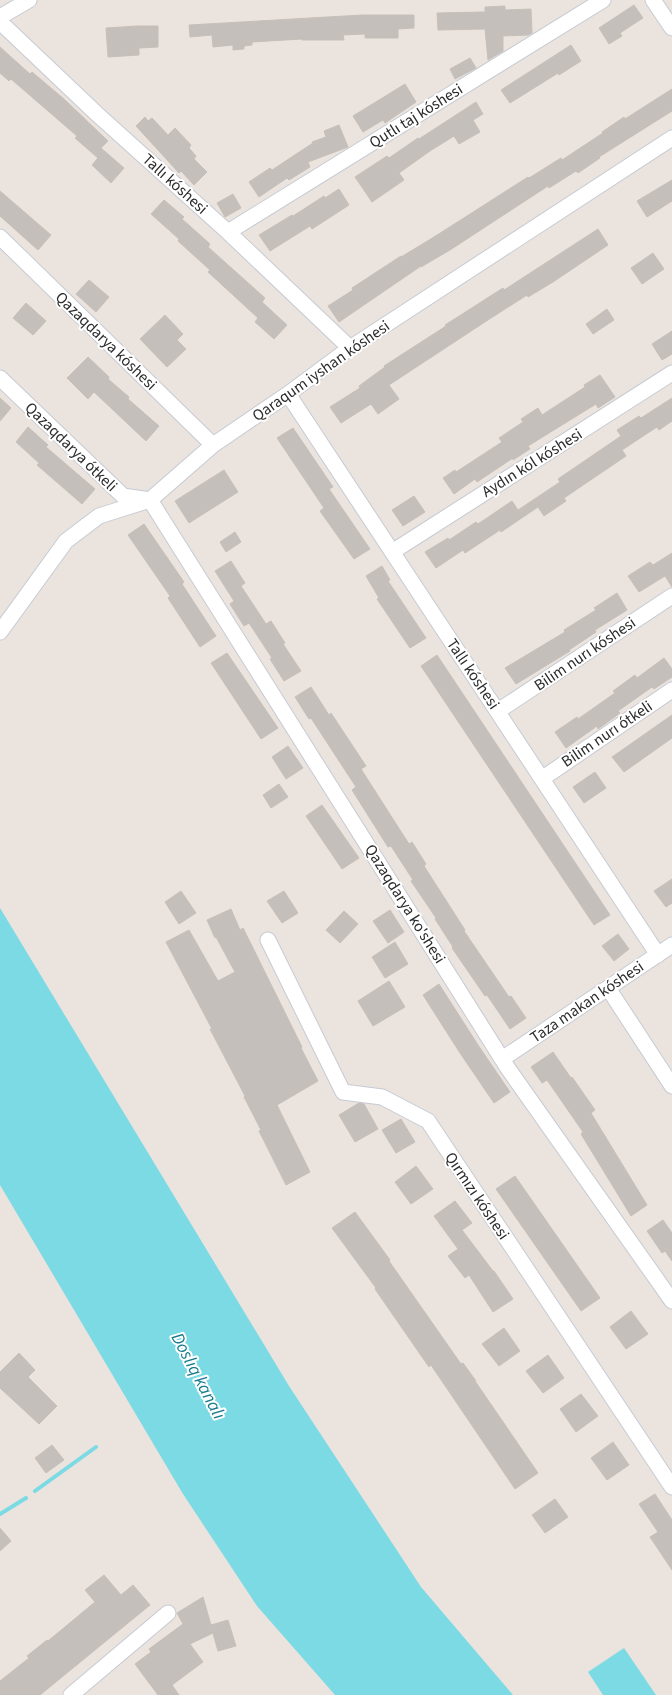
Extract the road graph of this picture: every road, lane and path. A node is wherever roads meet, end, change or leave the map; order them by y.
1 (28, 0) edge
2 (604, 0) edge
3 (653, 0) edge
4 (0, 17) edge
5 (0, 22) edge
6 (672, 28) edge
7 (672, 138) edge
8 (228, 232) junction
9 (0, 237) edge
10 (350, 348) junction
11 (672, 373) edge
12 (0, 378) edge
13 (288, 394) junction
14 (212, 445) junction
15 (150, 500) junction
16 (392, 552) junction
17 (672, 596) edge
18 (0, 632) edge
19 (672, 690) edge
20 (498, 711) junction
21 (542, 778) junction
22 (268, 940) dead end
23 (672, 945) edge
24 (658, 955) junction
25 (608, 988) junction
26 (502, 1059) junction
27 (672, 1086) edge
28 (672, 1301) edge
29 (666, 1466) edge
30 (672, 1487) edge
31 (168, 1613) dead end
32 (71, 1695) edge

1 - 4 street
2 - 8 street, Qutlı taj kóshesi
3 - 6 street
5 - 8 street, Tallı kóshesi
7 - 10 street, Qaraqum iyshan kóshesi
8 - 10 street, Tallı kóshesi
9 - 14 street, Qazaqdarya kóshesi
10 - 13 street, Qaraqum iyshan kóshesi
11 - 16 street, Aydın kól kóshesi
12 - 15 street, Qazaqdarya ótkeli
13 - 14 street, Qaraqum iyshan kóshesi
13 - 16 street, Tallı kóshesi
14 - 15 street, Qaraqum iyshan kóshesi
15 - 18 street, Qaraqum iyshan kóshesi
15 - 26 street, Qazaqdarya ko'shesi
16 - 20 street, Tallı kóshesi
17 - 20 street, Bilim nurı kóshesi
19 - 21 street, Bilim nurı ótkeli
20 - 21 street, Tallı kóshesi
21 - 24 street, Tallı kóshesi
22 - 29 street, Qırmızı kóshesi
23 - 24 street, Taza makan kóshesi
24 - 25 street, Taza makan kóshesi
25 - 26 street, Taza makan kóshesi
25 - 27 street
26 - 28 street, Qazaqdarya ko'shesi
29 - 30 street, Qırmızı kóshesi
31 - 32 street

